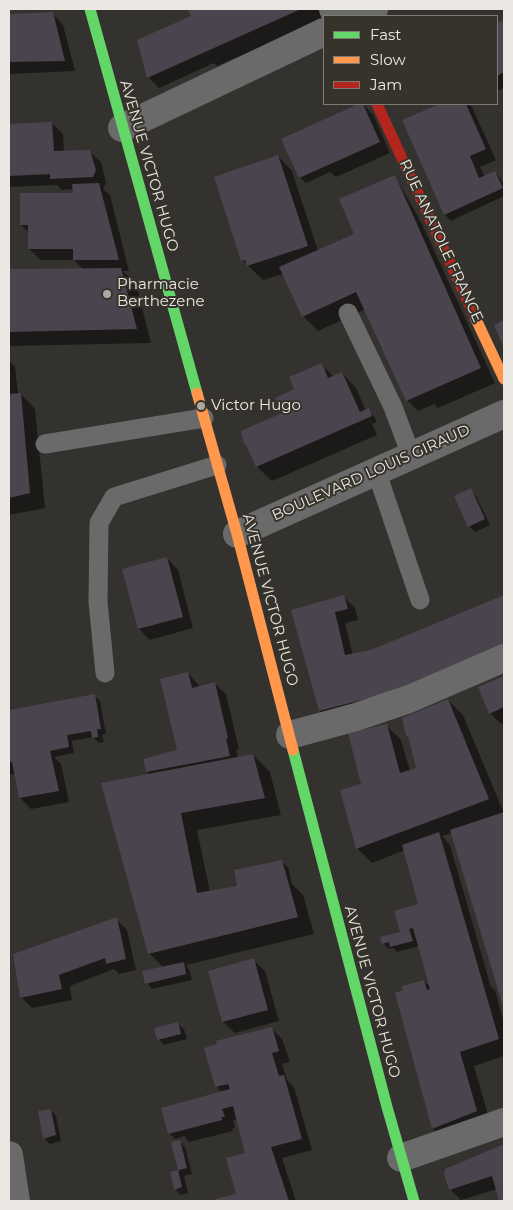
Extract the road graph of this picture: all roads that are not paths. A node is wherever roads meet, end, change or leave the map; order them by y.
1 (90, 9) edge
2 (374, 9) edge
3 (360, 15) edge
4 (323, 32) edge
5 (376, 105) edge
6 (122, 128) junction
7 (348, 313) dead end
8 (504, 379) edge
9 (504, 414) edge
10 (204, 418) junction
11 (45, 444) dead end
12 (411, 455) junction
13 (217, 465) junction
14 (376, 470) junction
15 (237, 534) junction
16 (420, 600) dead end
17 (504, 658) edge
18 (105, 674) dead end
19 (290, 735) junction
20 (504, 1122) edge
21 (9, 1155) edge
22 (401, 1158) junction
23 (16, 1201) edge
24 (414, 1201) edge

1 - 6 main road, AVENUE VICTOR HUGO
2 - 3 street
4 - 6 street
5 - 8 main road, RUE ANATOLE FRANCE
6 - 10 main road, AVENUE VICTOR HUGO
7 - 12 lane
9 - 12 street, BOULEVARD LOUIS GIRAUD
10 - 11 lane
10 - 13 main road, AVENUE VICTOR HUGO
12 - 14 street, BOULEVARD LOUIS GIRAUD
13 - 15 main road, AVENUE VICTOR HUGO
13 - 18 lane
14 - 15 street, BOULEVARD LOUIS GIRAUD
14 - 16 lane
15 - 19 main road, AVENUE VICTOR HUGO
17 - 19 street
19 - 22 main road, AVENUE VICTOR HUGO
20 - 22 street
21 - 23 street
22 - 24 main road, AVENUE VICTOR HUGO

